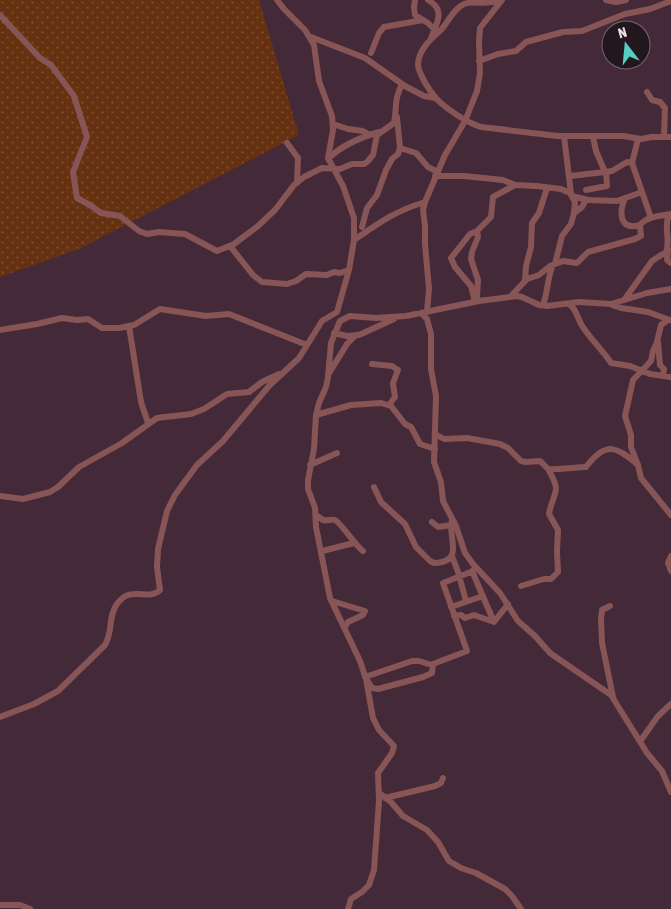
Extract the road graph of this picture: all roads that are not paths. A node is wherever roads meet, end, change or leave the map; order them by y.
1 (276, 0) edge
2 (415, 0) edge
3 (428, 0) edge
4 (498, 0) edge
5 (502, 0) edge
6 (606, 0) edge
7 (626, 0) edge
8 (671, 1) edge
9 (0, 15) edge
10 (423, 20) junction
11 (434, 29) junction
12 (311, 37) junction
13 (431, 38) junction
14 (371, 53) dead end
15 (479, 61) junction
16 (402, 84) junction
17 (646, 92) dead end
18 (435, 98) junction
19 (396, 113) junction
20 (465, 121) junction
21 (333, 124) junction
22 (380, 132) junction
23 (370, 135) junction
24 (564, 136) junction
25 (593, 137) junction
26 (668, 137) edge
27 (638, 139) junction
28 (287, 143) dead end
29 (400, 148) junction
30 (329, 158) junction
31 (632, 164) junction
32 (333, 168) junction
33 (606, 172) junction
34 (437, 174) junction
35 (570, 176) junction
36 (297, 182) junction
37 (515, 185) junction
38 (548, 188) junction
39 (586, 190) dead end
40 (642, 192) junction
41 (572, 195) junction
42 (625, 198) junction
43 (586, 200) junction
44 (425, 202) junction
45 (574, 213) junction
46 (670, 214) edge
47 (651, 218) junction
48 (354, 220) junction
49 (640, 225) junction
50 (365, 229) junction
51 (476, 231) junction
52 (354, 240) junction
53 (230, 246) junction
54 (668, 249) junction
55 (671, 263) edge
56 (554, 264) junction
57 (349, 270) junction
58 (525, 281) junction
59 (671, 289) edge
60 (510, 297) junction
61 (478, 301) junction
62 (623, 301) junction
63 (568, 303) junction
64 (611, 304) junction
65 (543, 305) junction
66 (424, 313) junction
67 (399, 316) junction
68 (670, 320) edge
69 (129, 326) junction
70 (0, 330) edge
71 (334, 333) junction
72 (356, 335) junction
73 (658, 339) junction
74 (307, 346) junction
75 (372, 364) dead end
76 (643, 370) junction
77 (283, 373) junction
78 (328, 375) junction
79 (663, 376) junction
80 (671, 377) edge
81 (389, 405) junction
82 (316, 415) junction
83 (148, 423) junction
84 (435, 434) junction
85 (435, 449) junction
86 (337, 453) dead end
87 (310, 465) junction
88 (638, 465) junction
89 (548, 469) junction
90 (374, 488) dead end
91 (0, 496) edge
92 (316, 515) junction
93 (671, 515) edge
94 (432, 522) dead end
95 (451, 522) junction
96 (354, 543) junction
97 (322, 551) junction
98 (363, 551) dead end
99 (452, 556) junction
100 (671, 556) edge
101 (474, 569) junction
102 (671, 571) edge
103 (460, 577) junction
104 (521, 586) dead end
105 (482, 596) junction
106 (332, 601) junction
107 (466, 601) junction
108 (508, 604) junction
109 (610, 606) dead end
110 (450, 607) junction
111 (454, 616) junction
112 (494, 622) junction
113 (345, 627) junction
114 (432, 665) junction
115 (366, 678) junction
116 (613, 697) junction
117 (671, 704) edge
118 (0, 717) edge
119 (641, 740) junction
120 (443, 778) dead end
121 (671, 792) edge
122 (379, 793) junction
123 (385, 798) junction
124 (2, 906) edge
125 (30, 909) edge
126 (348, 909) edge
127 (521, 909) edge

1 - 12 street
2 - 10 street
3 - 11 street
4 - 13 street
5 - 15 street
6 - 7 street
8 - 15 street
9 - 53 street
10 - 11 street
10 - 14 street
11 - 13 street
12 - 16 street
12 - 21 street
13 - 18 street
15 - 20 street
16 - 18 street
16 - 19 street
17 - 26 street
18 - 20 street
19 - 22 street
19 - 29 street
20 - 24 street
20 - 34 street
21 - 23 street
21 - 30 street
22 - 23 street
22 - 32 street
23 - 30 street
24 - 25 street
24 - 35 street
25 - 27 street
25 - 33 street
26 - 27 street
27 - 31 street
28 - 36 street
29 - 34 street
29 - 50 street
30 - 32 street
31 - 33 street
31 - 40 street
32 - 36 street
32 - 48 street
33 - 35 street
33 - 39 street
34 - 37 street
34 - 44 street
35 - 41 street
36 - 53 street
37 - 38 street
37 - 51 street
38 - 41 street
38 - 58 street
40 - 42 street
40 - 47 street
41 - 43 street
41 - 45 street
42 - 43 street
42 - 49 street
43 - 45 street
44 - 50 street
44 - 66 street
45 - 56 street
46 - 47 street
46 - 54 street
47 - 49 street
48 - 50 street
48 - 52 street
49 - 56 street
50 - 52 street
51 - 61 street
51 - 61 street
52 - 57 street
53 - 57 street
54 - 55 street
54 - 62 street
56 - 58 street
56 - 65 street
57 - 74 street
58 - 60 street
59 - 62 street
60 - 61 street
60 - 65 street
61 - 66 street
62 - 64 street
63 - 64 street
63 - 65 street
63 - 76 street
64 - 68 street
66 - 67 street
66 - 84 street
67 - 71 street
67 - 72 street
68 - 73 street
69 - 70 street
69 - 74 street
69 - 83 street
71 - 72 street
71 - 78 street
72 - 78 street
73 - 76 street
73 - 79 street
74 - 77 street
75 - 81 street
76 - 79 street
76 - 88 street
77 - 83 street
77 - 118 street
78 - 82 street
79 - 80 street
81 - 82 street
81 - 85 street
82 - 87 street
83 - 91 street
84 - 85 street
84 - 89 street
85 - 95 street
86 - 87 street
87 - 92 street
88 - 89 street
88 - 93 street
89 - 104 street
90 - 99 street
92 - 96 street
92 - 97 street
94 - 95 street
95 - 99 street
95 - 101 street
96 - 97 street
96 - 98 street
97 - 106 street
99 - 103 street
100 - 102 street
101 - 103 street
101 - 105 street
101 - 108 street
103 - 107 street
103 - 110 street
105 - 107 street
105 - 112 street
106 - 113 street
106 - 113 street
107 - 110 street
108 - 112 street
108 - 116 street
109 - 116 street
110 - 111 street
111 - 112 street
111 - 114 street
113 - 115 street
114 - 115 street
114 - 115 street
115 - 122 street
116 - 119 street
117 - 119 street
119 - 121 street
120 - 123 street
122 - 123 street
122 - 126 street
123 - 127 street
124 - 125 street

